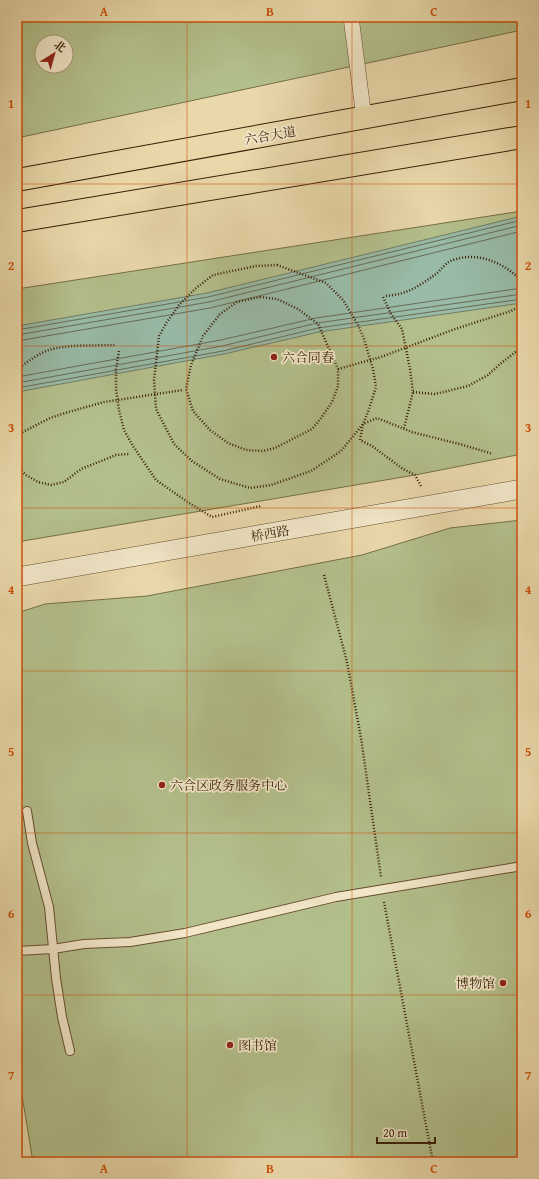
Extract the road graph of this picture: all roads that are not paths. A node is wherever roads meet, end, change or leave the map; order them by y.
1 (351, 17) edge
2 (522, 89) edge
3 (364, 118) junction
4 (522, 137) edge
5 (17, 180) edge
6 (17, 221) edge
7 (522, 489) edge
8 (17, 577) edge
9 (26, 811) dead end
10 (522, 866) edge
11 (17, 951) edge
12 (70, 1051) dead end

1 - 3 street
2 - 3 highway, 六合大道
3 - 5 highway, 六合大道
4 - 6 highway
7 - 8 street, 桥西路
9 - 12 lane
10 - 11 lane

